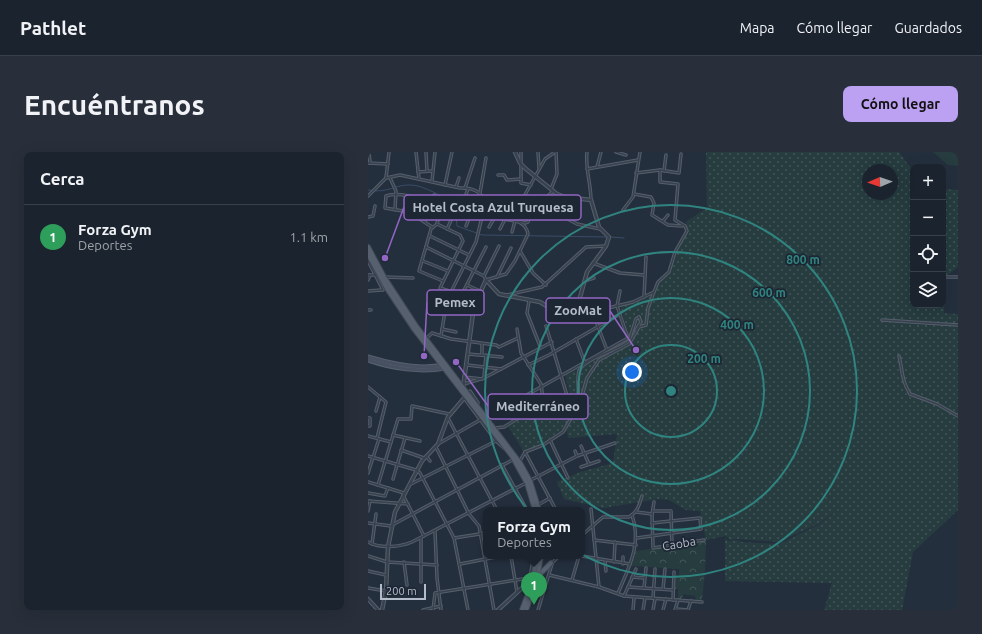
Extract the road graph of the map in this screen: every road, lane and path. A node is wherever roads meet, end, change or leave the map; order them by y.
1 (369, 152) edge
2 (389, 152) edge
3 (416, 152) edge
4 (426, 152) edge
5 (435, 152) edge
6 (452, 152) edge
7 (516, 152) edge
8 (521, 152) edge
9 (538, 152) edge
10 (556, 152) edge
11 (587, 152) edge
12 (601, 152) edge
13 (616, 152) edge
14 (640, 152) edge
15 (681, 154) dead end
16 (626, 155) dead end
17 (666, 155) dead end
18 (475, 158) dead end
19 (486, 158) dead end
20 (638, 160) junction
21 (369, 163) edge
22 (520, 163) junction
23 (388, 164) junction
24 (597, 167) junction
25 (587, 169) junction
26 (539, 170) junction
27 (660, 170) junction
28 (428, 171) junction
29 (433, 171) junction
30 (664, 171) junction
31 (418, 172) junction
32 (636, 173) junction
33 (498, 175) dead end
34 (535, 177) junction
35 (386, 178) junction
36 (390, 178) junction
37 (459, 178) dead end
38 (419, 179) junction
39 (521, 179) junction
40 (432, 181) junction
41 (445, 185) junction
42 (531, 185) junction
43 (456, 187) junction
44 (465, 188) junction
45 (468, 189) junction
46 (552, 190) junction
47 (480, 193) junction
48 (396, 194) junction
49 (634, 194) junction
50 (434, 195) dead end
51 (368, 196) edge
52 (408, 197) junction
53 (420, 199) junction
54 (591, 200) junction
55 (431, 202) junction
56 (374, 206) dead end
57 (488, 207) junction
58 (443, 208) junction
59 (395, 210) junction
60 (623, 210) dead end
61 (406, 211) junction
62 (415, 215) junction
63 (458, 215) dead end
64 (668, 215) dead end
65 (562, 216) dead end
66 (368, 217) edge
67 (495, 217) junction
68 (505, 219) junction
69 (515, 221) junction
70 (519, 221) junction
71 (663, 221) junction
72 (425, 222) junction
73 (436, 224) junction
74 (466, 226) dead end
75 (684, 226) junction
76 (432, 227) junction
77 (489, 227) dead end
78 (447, 229) junction
79 (500, 229) dead end
80 (600, 229) junction
81 (512, 232) dead end
82 (429, 236) junction
83 (499, 246) dead end
84 (606, 246) junction
85 (368, 247) edge
86 (426, 247) junction
87 (486, 247) dead end
88 (511, 248) dead end
89 (459, 250) junction
90 (520, 251) junction
91 (368, 254) edge
92 (469, 255) junction
93 (646, 257) dead end
94 (368, 261) edge
95 (422, 261) junction
96 (454, 261) junction
97 (593, 263) junction
98 (369, 265) edge
99 (464, 265) junction
100 (448, 271) junction
101 (474, 271) junction
102 (369, 275) edge
103 (376, 275) junction
104 (644, 275) junction
105 (484, 276) junction
106 (946, 276) edge
107 (384, 277) junction
108 (496, 277) junction
109 (958, 277) edge
110 (413, 278) dead end
111 (594, 278) dead end
112 (368, 280) edge
113 (486, 280) junction
114 (443, 281) junction
115 (584, 281) junction
116 (467, 285) junction
117 (546, 285) junction
118 (368, 290) edge
119 (385, 290) junction
120 (480, 291) junction
121 (620, 291) dead end
122 (450, 292) junction
123 (654, 292) junction
124 (507, 295) junction
125 (461, 296) junction
126 (644, 297) junction
127 (476, 300) junction
128 (528, 300) junction
129 (617, 306) junction
130 (368, 310) edge
131 (371, 310) dead end
132 (432, 310) dead end
133 (602, 310) junction
134 (577, 312) junction
135 (444, 314) junction
136 (620, 314) junction
137 (594, 316) junction
138 (882, 320) dead end
139 (958, 324) edge
140 (546, 326) dead end
141 (598, 326) junction
142 (442, 328) junction
143 (517, 329) dead end
144 (456, 332) dead end
145 (635, 332) junction
146 (441, 336) junction
147 (518, 338) junction
148 (426, 339) junction
149 (576, 339) junction
150 (470, 342) junction
151 (552, 342) junction
152 (482, 344) junction
153 (540, 346) junction
154 (607, 350) junction
155 (554, 352) junction
156 (467, 354) junction
157 (482, 355) junction
158 (486, 356) junction
159 (899, 356) dead end
160 (502, 357) dead end
161 (522, 357) junction
162 (368, 359) edge
163 (585, 362) junction
164 (465, 365) junction
165 (528, 365) junction
166 (445, 367) junction
167 (485, 367) junction
168 (501, 369) junction
169 (562, 375) junction
170 (464, 377) junction
171 (484, 379) junction
172 (464, 386) junction
173 (541, 386) junction
174 (368, 387) edge
175 (466, 396) junction
176 (380, 397) junction
177 (521, 397) junction
178 (524, 402) dead end
179 (376, 411) dead end
180 (572, 412) junction
181 (545, 414) junction
182 (448, 415) junction
183 (958, 416) edge
184 (368, 418) edge
185 (486, 418) junction
186 (480, 420) junction
187 (368, 426) edge
188 (494, 427) junction
189 (457, 434) junction
190 (393, 435) junction
191 (368, 436) edge
192 (378, 438) junction
193 (405, 438) junction
194 (550, 440) junction
195 (420, 441) dead end
196 (496, 441) junction
197 (391, 442) junction
198 (615, 443) dead end
199 (437, 445) junction
200 (581, 446) dead end
201 (401, 450) junction
202 (575, 451) dead end
203 (525, 452) junction
204 (584, 453) junction
205 (368, 456) edge
206 (468, 456) junction
207 (577, 456) junction
208 (373, 457) junction
209 (425, 457) junction
210 (513, 458) junction
211 (385, 461) junction
212 (430, 461) dead end
213 (599, 461) dead end
214 (520, 463) junction
215 (397, 464) junction
216 (561, 464) junction
217 (589, 464) junction
218 (502, 466) junction
219 (446, 467) junction
220 (581, 467) dead end
221 (416, 470) junction
222 (368, 473) edge
223 (538, 476) junction
224 (422, 478) junction
225 (480, 478) junction
226 (568, 478) dead end
227 (392, 479) dead end
228 (368, 482) edge
229 (528, 482) junction
230 (378, 485) junction
231 (409, 485) junction
232 (388, 488) junction
233 (515, 488) junction
234 (457, 490) junction
235 (368, 493) edge
236 (404, 494) junction
237 (642, 496) dead end
238 (550, 498) junction
239 (492, 500) junction
240 (369, 501) edge
241 (435, 502) junction
242 (654, 502) dead end
243 (398, 504) junction
244 (408, 504) junction
245 (496, 507) edge
246 (525, 507) edge
247 (534, 507) edge
248 (538, 507) edge
249 (539, 507) edge
250 (554, 507) edge
251 (591, 509) dead end
252 (368, 511) edge
253 (653, 511) junction
254 (636, 512) junction
255 (414, 513) junction
256 (376, 514) dead end
257 (469, 514) junction
258 (652, 514) junction
259 (632, 515) junction
260 (672, 521) junction
261 (368, 523) edge
262 (652, 523) junction
263 (374, 524) junction
264 (447, 524) junction
265 (391, 526) junction
266 (593, 526) junction
267 (435, 531) junction
268 (585, 533) edge
269 (481, 534) junction
270 (672, 534) junction
271 (424, 536) junction
272 (652, 536) junction
273 (420, 538) junction
274 (454, 538) junction
275 (637, 538) junction
276 (594, 540) junction
277 (704, 540) dead end
278 (368, 542) edge
279 (615, 542) junction
280 (372, 544) junction
281 (636, 544) junction
282 (672, 545) junction
283 (388, 547) junction
284 (483, 547) edge
285 (368, 556) edge
286 (585, 557) edge
287 (623, 557) dead end
288 (489, 559) edge
289 (512, 559) edge
290 (533, 559) edge
291 (537, 559) edge
292 (540, 559) edge
293 (556, 559) edge
294 (580, 559) edge
295 (485, 560) junction
296 (596, 560) junction
297 (605, 561) junction
298 (386, 562) junction
299 (404, 562) junction
300 (614, 562) junction
301 (552, 563) junction
302 (421, 564) junction
303 (460, 564) junction
304 (623, 564) junction
305 (630, 564) junction
306 (437, 565) junction
307 (545, 567) joint
308 (537, 568) junction
309 (646, 568) dead end
310 (636, 569) dead end
311 (656, 569) dead end
312 (665, 569) dead end
313 (368, 571) edge
314 (606, 571) dead end
315 (674, 572) dead end
316 (386, 575) junction
317 (549, 575) junction
318 (537, 577) junction
319 (632, 577) junction
320 (530, 578) junction
321 (644, 578) junction
322 (515, 580) junction
323 (572, 580) junction
324 (421, 582) dead end
325 (407, 585) dead end
326 (490, 585) junction
327 (599, 587) junction
328 (628, 587) junction
329 (368, 588) edge
330 (464, 588) junction
331 (644, 588) junction
332 (522, 589) junction
333 (654, 589) junction
334 (663, 589) junction
335 (673, 590) junction
336 (386, 591) junction
337 (439, 592) junction
338 (531, 592) junction
339 (518, 593) junction
340 (618, 594) junction
341 (624, 596) junction
342 (634, 598) junction
343 (645, 598) junction
344 (654, 598) junction
345 (368, 599) edge
346 (527, 599) junction
347 (666, 599) junction
348 (673, 600) junction
349 (678, 600) junction
350 (691, 601) junction
351 (702, 602) dead end
352 (441, 606) junction
353 (434, 607) junction
354 (675, 609) edge
355 (378, 610) edge
356 (382, 610) edge
357 (423, 610) edge
358 (433, 610) edge
359 (441, 610) edge
360 (468, 610) edge
361 (494, 610) edge
362 (498, 610) edge
363 (522, 610) edge
364 (526, 610) edge
365 (538, 610) edge
366 (633, 610) edge
367 (643, 610) edge
368 (653, 610) edge
369 (663, 610) edge
370 (688, 610) edge

1 - 21 street
2 - 23 street
3 - 31 street
4 - 28 street
5 - 29 street
6 - 41 street
7 - 22 street
8 - 22 street
9 - 26 street
10 - 26 street
10 - 46 street
11 - 25 street
12 - 24 street
13 - 16 street
14 - 20 street
15 - 30 street
17 - 30 street
18 - 44 street
19 - 47 street
20 - 24 street
20 - 32 street
21 - 23 street
22 - 34 street
22 - 39 street
23 - 35 street
24 - 25 street
25 - 54 street
26 - 34 street
27 - 30 street
27 - 32 street
27 - 75 street
28 - 29 street
28 - 31 street
29 - 40 street
31 - 38 street
32 - 49 street
33 - 39 street
34 - 42 street
34 - 46 street
35 - 36 street
35 - 51 street
36 - 38 street
36 - 48 street
37 - 43 street
38 - 40 street
39 - 42 street
40 - 41 street
41 - 43 street
42 - 70 street
43 - 44 street
44 - 45 street
45 - 47 street
45 - 63 street
46 - 54 street
46 - 70 street
47 - 57 street
47 - 74 street
48 - 52 street
48 - 59 street
48 - 59 street
49 - 60 street
49 - 71 street
50 - 55 street
52 - 53 street
52 - 61 street
53 - 55 street
53 - 62 street
54 - 80 street
55 - 58 street
55 - 72 street
56 - 66 street
57 - 67 street
57 - 92 street
58 - 73 street
58 - 78 street
59 - 61 street
61 - 62 street
62 - 72 street
64 - 71 street
65 - 80 street
67 - 68 street
67 - 77 street
68 - 69 street
68 - 79 street
69 - 70 street
69 - 81 street
70 - 90 street
71 - 75 street
72 - 76 street
73 - 76 street
73 - 78 street
75 - 123 street
76 - 82 street
78 - 89 street
80 - 84 street
82 - 86 street
82 - 89 street
83 - 105 street
84 - 97 street
84 - 117 street
85 - 107 main road
86 - 95 street
86 - 96 street
87 - 101 street
88 - 108 street
89 - 92 street
89 - 96 street
90 - 108 street
90 - 117 street
91 - 119 main road
92 - 99 street
93 - 104 street
94 - 98 street
95 - 100 street
95 - 114 street
96 - 99 street
96 - 100 street
97 - 104 street
97 - 115 street
98 - 103 street
99 - 101 street
99 - 122 street
100 - 114 street
101 - 105 street
101 - 116 street
102 - 103 street
102 - 112 street
103 - 119 street
104 - 126 street
105 - 113 street
106 - 109 street
107 - 110 street
107 - 148 main road
108 - 113 street
111 - 115 street
113 - 120 street
113 - 124 street
114 - 122 street
115 - 134 street
116 - 120 street
116 - 125 street
117 - 124 street
118 - 119 street
119 - 166 main road
120 - 127 street
121 - 129 street
122 - 125 street
122 - 135 street
123 - 126 street
123 - 145 street
124 - 128 street
125 - 127 street
126 - 129 street
127 - 150 street
128 - 134 street
128 - 153 street
129 - 133 street
129 - 136 street
130 - 131 street
132 - 135 street
133 - 134 street
133 - 137 street
134 - 137 street
135 - 142 street
136 - 141 street
136 - 154 street
137 - 141 street
138 - 139 street
140 - 151 street
141 - 149 street
141 - 154 street
142 - 144 street
142 - 146 street
143 - 147 street
145 - 180 street
145 - 180 street
146 - 148 street
146 - 150 street
147 - 152 street
147 - 161 street
148 - 166 main road
149 - 155 street
149 - 163 street
150 - 152 street
150 - 156 street
151 - 153 street
151 - 155 street
152 - 157 street
153 - 161 street
154 - 163 street
155 - 165 street
155 - 169 street
156 - 157 street
156 - 164 street
157 - 158 street
158 - 160 street
158 - 167 street
159 - 183 street
161 - 165 street
161 - 168 street
162 - 166 main road
163 - 169 street
164 - 167 street
164 - 170 street
165 - 173 street
166 - 172 main road
166 - 175 main road
167 - 168 street
167 - 171 street
168 - 171 street
169 - 173 street
169 - 180 street
170 - 171 street
170 - 172 street
171 - 172 street
172 - 175 main road
173 - 177 street
173 - 181 street
174 - 176 street
175 - 182 street
175 - 185 main road
175 - 186 street
175 - 210 main road
176 - 179 street
176 - 192 street
177 - 178 street
177 - 185 street
180 - 181 street
180 - 194 street
181 - 188 street
182 - 189 street
182 - 190 street
182 - 199 street
184 - 187 street
185 - 188 main road
186 - 189 street
186 - 196 street
188 - 214 main road
189 - 199 street
189 - 206 street
190 - 193 street
190 - 197 street
191 - 192 street
192 - 197 street
192 - 208 street
193 - 195 street
193 - 201 street
194 - 203 street
194 - 216 street
196 - 206 street
196 - 210 street
197 - 211 street
198 - 204 street
199 - 209 street
199 - 219 street
200 - 204 street
201 - 209 street
201 - 215 street
202 - 207 street
203 - 214 street
203 - 223 street
204 - 207 street
204 - 217 street
205 - 208 street
206 - 219 street
206 - 225 street
207 - 216 street
208 - 211 street
208 - 222 street
209 - 212 street
209 - 221 street
210 - 218 street
210 - 229 main road
211 - 215 street
211 - 230 street
213 - 217 street
214 - 229 main road
215 - 221 street
215 - 227 street
216 - 223 street
216 - 226 street
217 - 220 street
218 - 225 street
218 - 233 street
219 - 224 street
219 - 234 street
221 - 224 street
221 - 231 street
223 - 229 street
223 - 238 street
224 - 231 street
224 - 241 street
225 - 234 street
225 - 239 street
228 - 230 street
229 - 233 street
229 - 247 main road
229 - 248 main road
230 - 232 street
231 - 236 street
232 - 235 street
232 - 236 street
233 - 239 street
233 - 246 street
234 - 241 street
234 - 257 street
236 - 243 street
236 - 244 street
237 - 254 street
238 - 249 street
238 - 250 street
239 - 245 street
239 - 257 street
240 - 243 street
240 - 252 street
241 - 255 street
241 - 264 street
242 - 253 street
243 - 244 street
243 - 265 street
244 - 255 street
251 - 266 street
253 - 258 street
253 - 260 street
254 - 258 street
254 - 259 street
255 - 265 street
255 - 271 street
256 - 263 street
257 - 264 street
257 - 269 street
258 - 262 street
259 - 266 street
259 - 275 street
260 - 262 street
260 - 270 street
260 - 270 street
261 - 263 street
262 - 272 street
263 - 265 street
263 - 280 street
264 - 267 street
264 - 274 street
265 - 283 street
266 - 268 street
266 - 276 street
267 - 271 street
267 - 306 street
269 - 274 street
269 - 284 street
270 - 272 street
270 - 282 street
271 - 273 street
272 - 275 street
272 - 282 street, Caoba
273 - 283 street
273 - 302 street
274 - 303 street
275 - 281 street
276 - 279 street
276 - 296 street
277 - 282 street, Caoba
278 - 280 street
279 - 281 street
279 - 300 street
280 - 283 street
281 - 305 street
283 - 298 street
285 - 298 street
286 - 296 street
287 - 304 street
288 - 295 street
289 - 322 street
290 - 320 street
291 - 308 main road
292 - 308 main road
293 - 301 street
294 - 323 street
295 - 303 street
295 - 326 street
296 - 297 street
296 - 327 street
297 - 300 street
297 - 314 street
298 - 299 street
298 - 316 street
299 - 302 street
299 - 325 street
300 - 304 street
301 - 307 street
301 - 317 street
301 - 318 main road
302 - 306 street
302 - 324 street
303 - 330 street
304 - 305 street
305 - 340 street
306 - 337 street
307 - 308 main road
308 - 318 main road
308 - 320 main road
308 - 338 main road
309 - 321 street
310 - 319 street
311 - 333 street
312 - 334 street
313 - 316 street
315 - 335 street
316 - 336 street
317 - 323 street
317 - 365 street
318 - 338 main road
319 - 321 street
319 - 328 street
320 - 322 street
320 - 332 main road
321 - 331 street
322 - 326 street
322 - 339 street
323 - 327 street
326 - 330 street
326 - 361 street
327 - 340 street
328 - 331 street
328 - 341 street
329 - 336 street
330 - 337 street
330 - 360 street
331 - 333 street
332 - 338 street
332 - 339 street
332 - 346 main road
333 - 334 street
333 - 344 street
334 - 335 street
335 - 348 street
336 - 356 street
337 - 352 street
337 - 353 street
338 - 346 main road
338 - 364 main road
339 - 362 street
340 - 341 street
341 - 342 street
342 - 343 street
342 - 366 street
343 - 344 street
343 - 367 street
344 - 347 street
344 - 368 street
345 - 355 street
346 - 363 main road
347 - 348 street
347 - 369 street
348 - 349 street
349 - 350 street
349 - 354 street
350 - 351 street
350 - 370 street
352 - 353 street
352 - 359 street
353 - 357 street
353 - 358 street
354 - 370 street

